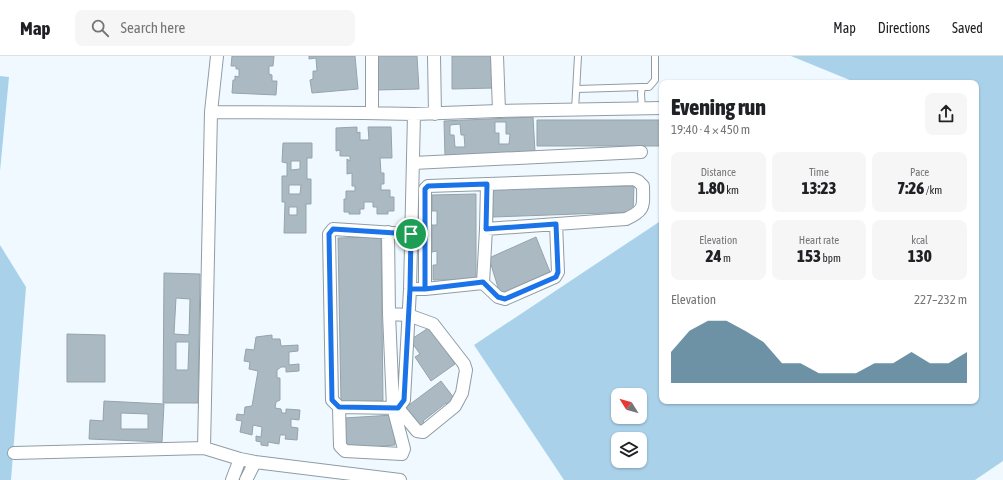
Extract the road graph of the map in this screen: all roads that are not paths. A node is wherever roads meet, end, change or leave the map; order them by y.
1 (217, 56) edge
2 (367, 56) edge
3 (372, 56) edge
4 (434, 56) edge
5 (497, 56) edge
6 (578, 56) edge
7 (655, 56) edge
8 (642, 87) junction
9 (577, 89) junction
10 (659, 108) edge
11 (642, 109) junction
12 (576, 110) junction
13 (499, 111) junction
14 (211, 112) junction
15 (368, 113) junction
16 (414, 114) junction
17 (435, 114) junction
18 (641, 152) dead end
19 (413, 163) junction
20 (487, 184) junction
21 (556, 224) junction
22 (486, 229) junction
23 (388, 232) junction
24 (411, 234) junction
25 (483, 282) junction
26 (410, 289) junction
27 (425, 289) junction
28 (389, 314) junction
29 (408, 315) junction
30 (339, 407) junction
31 (396, 407) junction
32 (204, 448) junction
33 (14, 453) dead end
34 (240, 459) junction
35 (255, 462) junction
36 (232, 480) edge
37 (246, 480) edge
38 (400, 480) edge

1 - 14 street
2 - 15 street
3 - 15 street
4 - 17 street
5 - 13 street
6 - 9 lane
7 - 8 lane
8 - 9 lane
8 - 11 lane
9 - 12 lane
10 - 11 street
11 - 12 street
12 - 13 street
13 - 17 street
14 - 15 street
14 - 32 street
15 - 16 street
16 - 17 street
16 - 19 street
18 - 19 street
19 - 24 street
20 - 21 street
20 - 22 street
20 - 27 street
21 - 22 street
21 - 25 street
22 - 25 street
23 - 24 street
23 - 28 street
23 - 30 street
24 - 26 street
25 - 27 street
26 - 27 street
26 - 29 street
28 - 29 street
28 - 31 street
29 - 31 street
29 - 31 street
30 - 31 street
30 - 31 street
32 - 33 street
32 - 34 street
34 - 35 street
34 - 36 street
35 - 37 street
35 - 38 street

